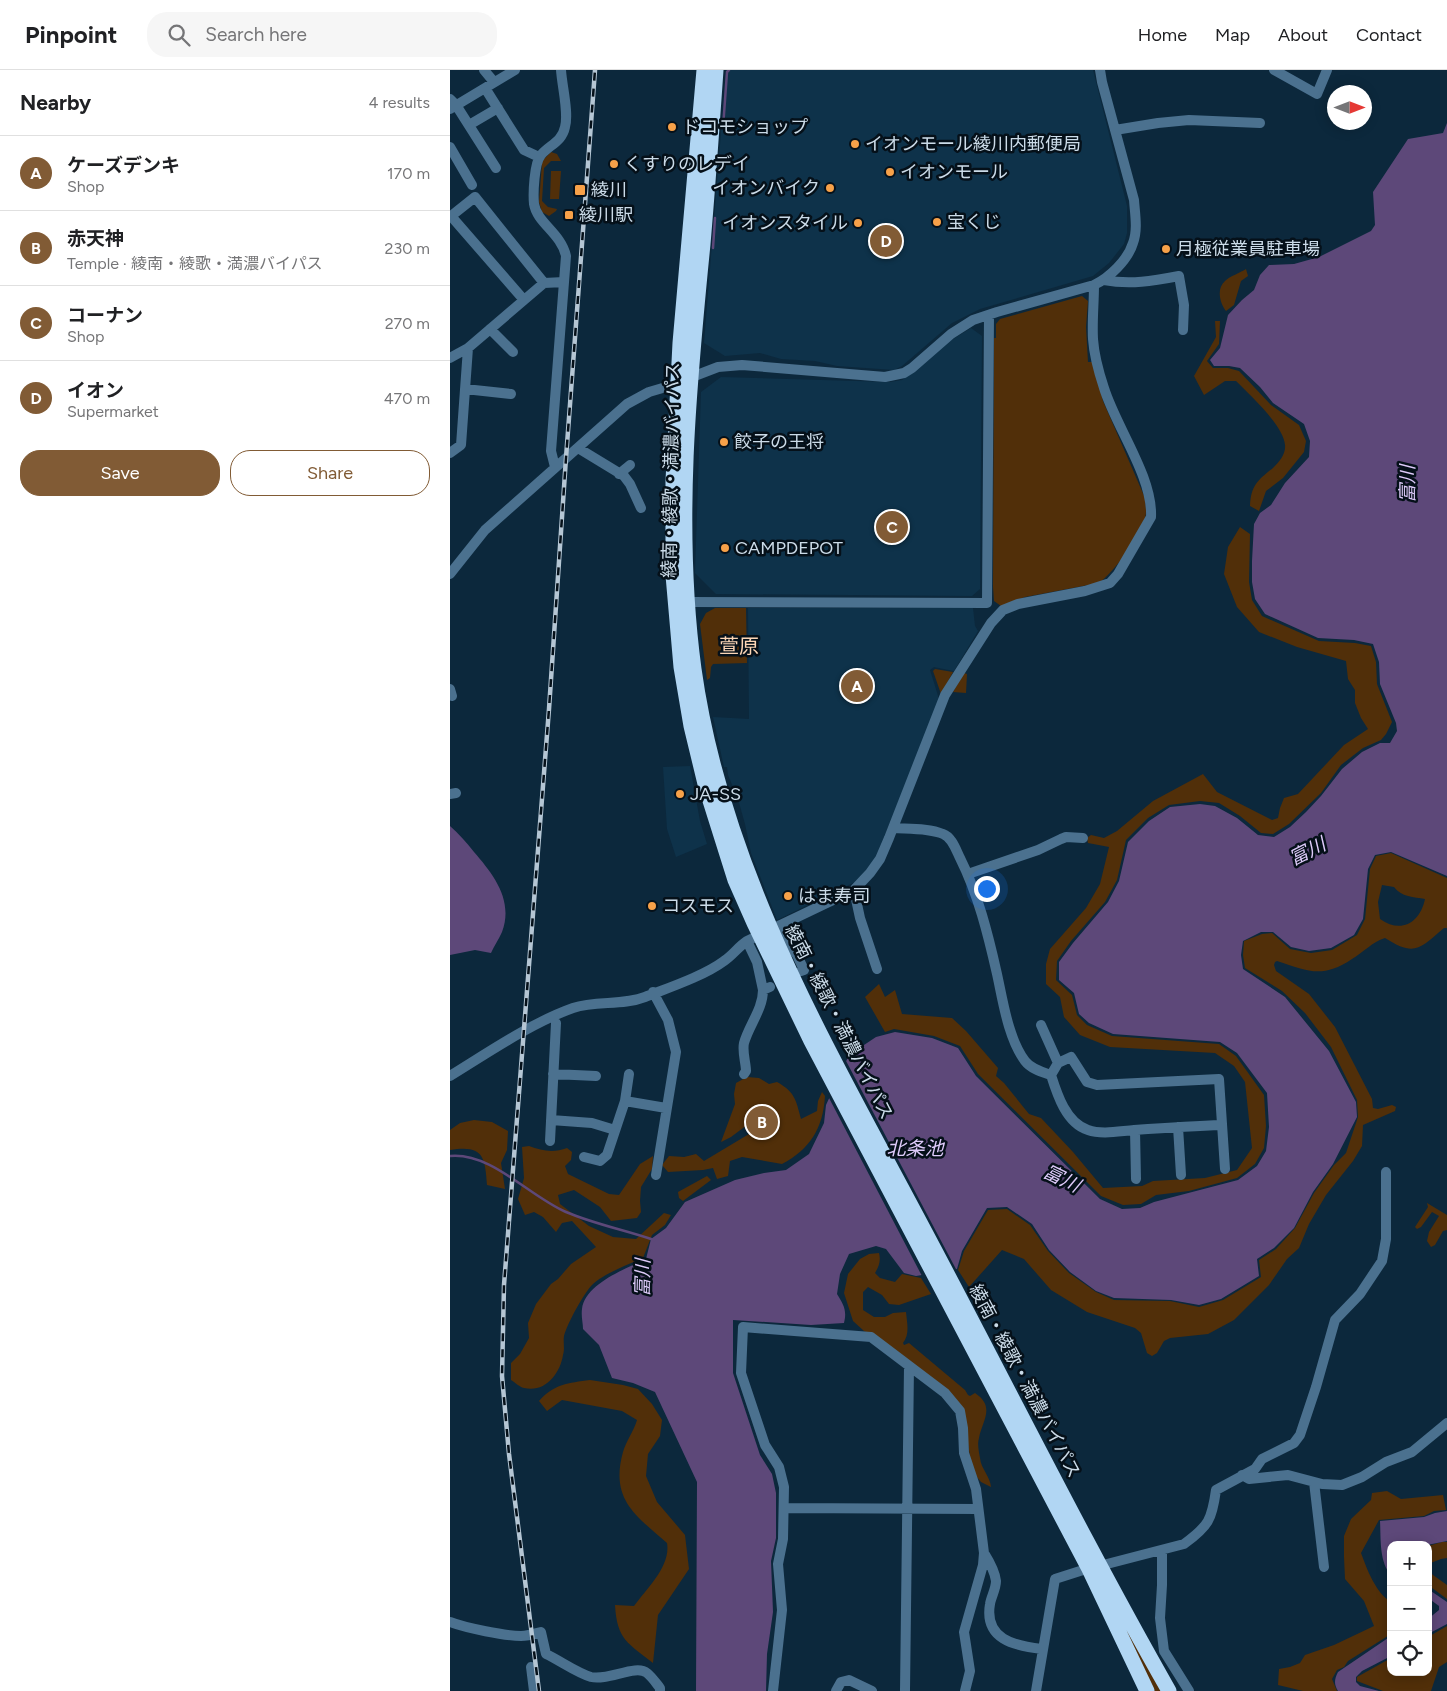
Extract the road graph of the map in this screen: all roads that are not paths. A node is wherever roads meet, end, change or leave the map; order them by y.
1 (484, 70) edge
2 (514, 70) edge
3 (561, 70) edge
4 (704, 70) edge
5 (716, 70) edge
6 (1100, 70) edge
7 (1274, 70) edge
8 (1326, 70) edge
9 (490, 85) junction
10 (452, 104) edge
11 (498, 108) junction
12 (1260, 123) dead end
13 (469, 125) junction
14 (1115, 130) junction
15 (450, 147) edge
16 (539, 157) junction
17 (496, 168) dead end
18 (472, 185) dead end
19 (1104, 280) junction
20 (564, 282) junction
21 (544, 283) junction
22 (1094, 285) junction
23 (524, 300) junction
24 (989, 315) junction
25 (490, 330) junction
26 (1183, 330) dead end
27 (468, 348) junction
28 (514, 352) dead end
29 (450, 358) edge
30 (685, 379) junction
31 (465, 389) junction
32 (511, 394) dead end
33 (578, 448) junction
34 (450, 453) edge
35 (630, 465) dead end
36 (555, 467) junction
37 (619, 474) junction
38 (641, 508) dead end
39 (450, 574) edge
40 (688, 602) junction
41 (894, 828) junction
42 (1083, 838) dead end
43 (968, 874) junction
44 (854, 890) junction
45 (764, 932) junction
46 (877, 969) dead end
47 (801, 971) dead end
48 (652, 992) junction
49 (556, 1023) dead end
50 (1041, 1025) dead end
51 (1058, 1063) junction
52 (553, 1074) junction
53 (629, 1074) dead end
54 (744, 1074) dead end
55 (1051, 1075) junction
56 (450, 1076) edge
57 (596, 1076) dead end
58 (625, 1101) junction
59 (666, 1108) junction
60 (551, 1120) junction
61 (1222, 1124) junction
62 (1178, 1127) junction
63 (615, 1130) junction
64 (1135, 1130) junction
65 (550, 1141) dead end
66 (584, 1157) dead end
67 (1225, 1169) dead end
68 (1386, 1172) dead end
69 (656, 1175) dead end
70 (1181, 1175) dead end
71 (1136, 1179) dead end
72 (909, 1366) junction
73 (1447, 1423) edge
74 (1242, 1475) junction
75 (1314, 1482) junction
76 (784, 1508) junction
77 (908, 1509) junction
78 (978, 1510) junction
79 (1162, 1550) junction
80 (984, 1553) junction
81 (1095, 1567) junction
82 (1324, 1567) dead end
83 (450, 1622) edge
84 (1042, 1649) junction
85 (531, 1667) dead end
86 (534, 1691) edge
87 (660, 1691) edge
88 (773, 1691) edge
89 (836, 1691) edge
90 (872, 1691) edge
91 (905, 1691) edge
92 (966, 1691) edge
93 (1036, 1691) edge
94 (1147, 1691) edge
95 (1170, 1691) edge
96 (1189, 1691) edge

1 - 9 street
2 - 9 street
3 - 16 street
4 - 30 highway, 綾南・綾歌・満濃バイパス
5 - 30 highway, 綾南・綾歌・満濃バイパス
6 - 14 street
7 - 8 street
9 - 10 street
9 - 11 street
10 - 13 street
11 - 13 street
11 - 16 street
12 - 14 street
13 - 17 street
14 - 19 street
15 - 18 street
16 - 20 street
19 - 22 street
19 - 26 street
20 - 21 street
20 - 36 street
21 - 23 street
21 - 23 street
22 - 24 street
22 - 41 street
23 - 25 street
24 - 30 street
24 - 40 street
25 - 27 street
25 - 28 street
27 - 29 street
27 - 31 street
30 - 33 street
30 - 40 highway, 綾南・綾歌・満濃バイパス
30 - 45 highway, 綾南・綾歌・満濃バイパス
31 - 32 street
31 - 34 street
33 - 36 street
33 - 37 street
35 - 37 street
36 - 39 street
37 - 38 street
40 - 45 highway, 綾南・綾歌・満濃バイパス
41 - 43 street
41 - 44 street
42 - 43 street
43 - 55 street
44 - 45 street
44 - 46 street
45 - 47 street
45 - 48 street
45 - 54 street
45 - 81 highway, 綾南・綾歌・満濃バイパス
48 - 56 street
48 - 59 street
49 - 52 street
50 - 51 street
51 - 55 street
51 - 61 street
52 - 57 street
52 - 60 street
53 - 58 street
55 - 64 street
58 - 59 street
58 - 63 street
59 - 69 street
60 - 63 street
60 - 65 street
61 - 62 street
61 - 67 street
62 - 64 street
62 - 70 street
63 - 66 street
64 - 71 street
68 - 74 street
72 - 76 street
72 - 77 street
72 - 78 street
73 - 75 street
74 - 75 street
74 - 79 street
75 - 82 street
76 - 77 street
76 - 88 street
77 - 78 street
77 - 91 street
78 - 80 street
79 - 81 street
79 - 96 street
80 - 84 street
80 - 92 street
81 - 84 street
81 - 94 highway, 綾南・綾歌・満濃バイパス
81 - 95 highway, 綾南・綾歌・満濃バイパス
83 - 87 street
84 - 93 street
85 - 86 street
89 - 90 street

